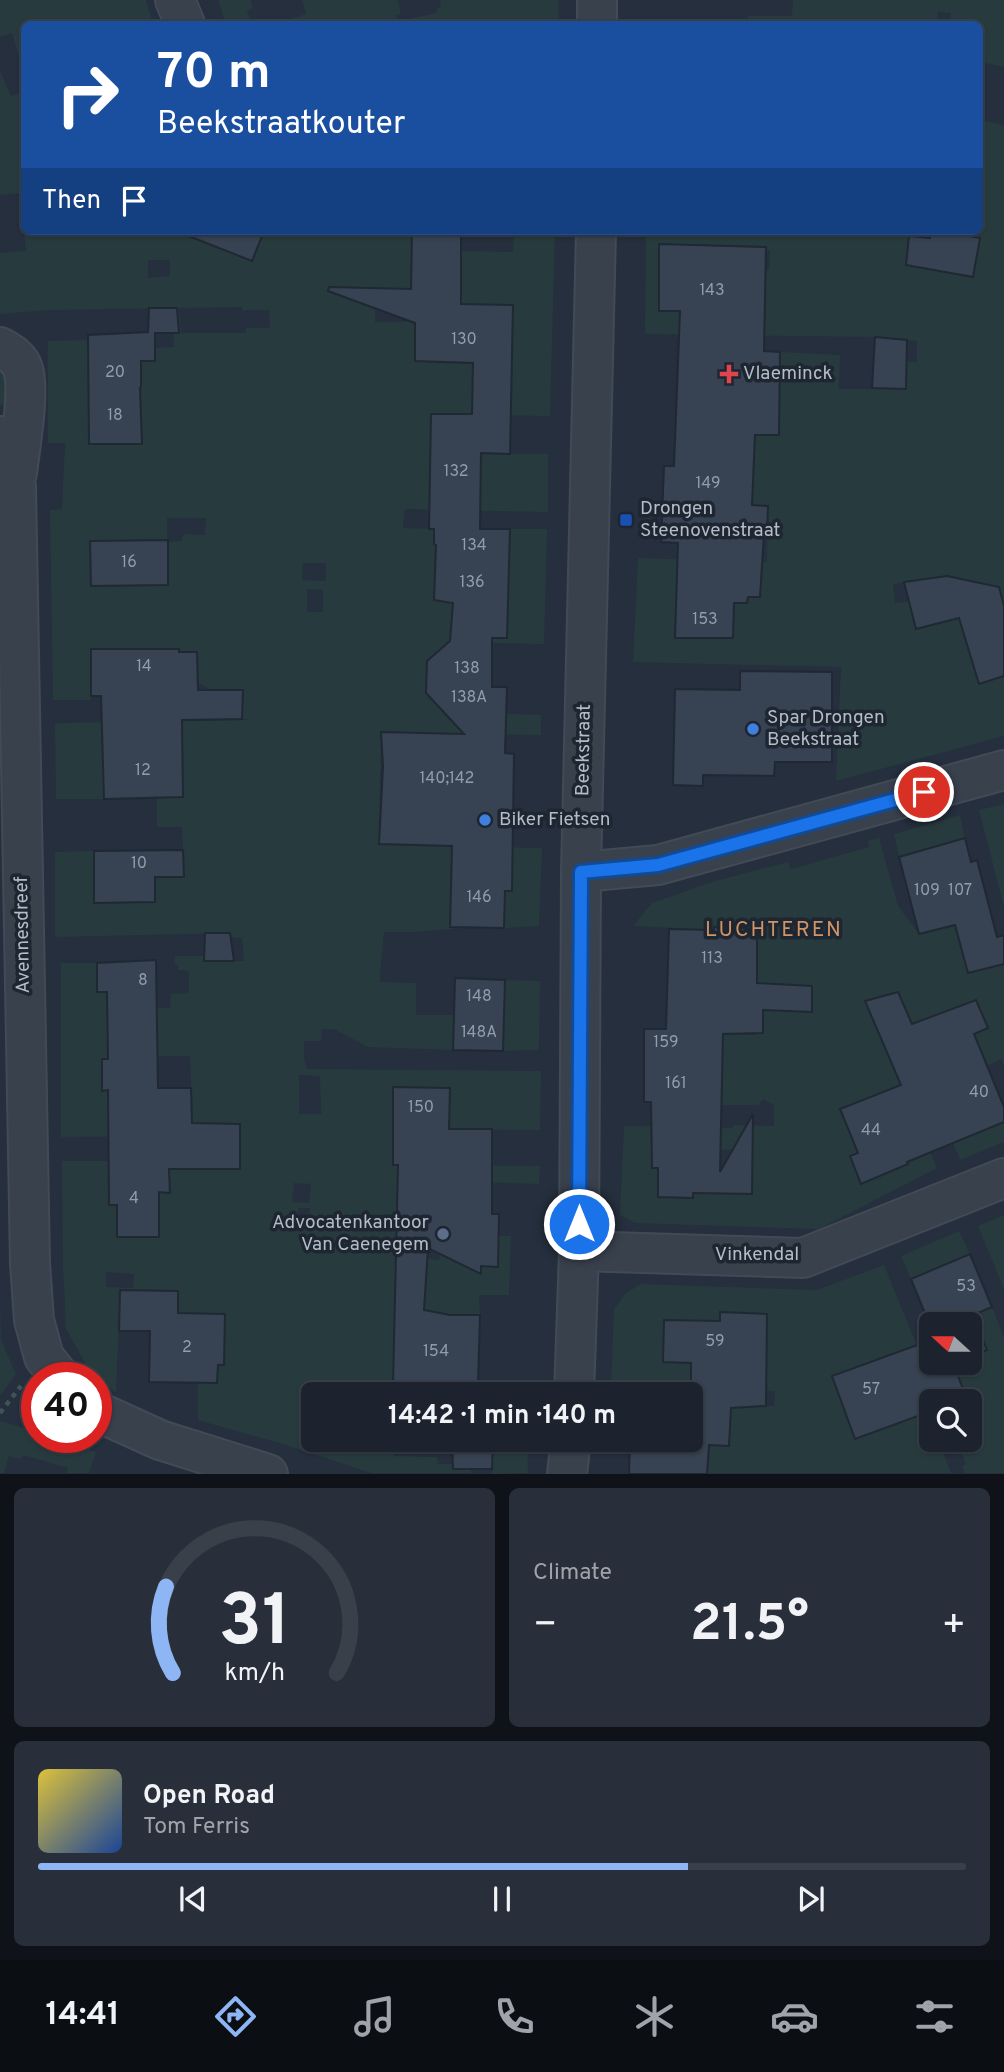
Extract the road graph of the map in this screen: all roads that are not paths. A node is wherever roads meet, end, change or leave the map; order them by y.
1 (176, 0) edge
2 (597, 0) edge
3 (184, 21) edge
4 (597, 21) edge
5 (596, 235) edge
6 (0, 347) edge
7 (0, 436) edge
8 (16, 487) junction
9 (1004, 770) edge
10 (581, 872) junction
11 (1004, 1178) edge
12 (579, 1251) junction
13 (48, 1362) edge
14 (574, 1382) edge
15 (112, 1418) edge
16 (570, 1452) edge
17 (268, 1474) edge
18 (568, 1474) edge

1 - 3 street
2 - 4 street
5 - 10 street, Beekstraat
6 - 8 street, Avennesdreef
7 - 8 street, Avennesdreef
8 - 13 street, Avennesdreef
9 - 10 street
10 - 12 street, Beekstraat
11 - 12 street, Vinkendal
12 - 14 street, Beekstraat
15 - 17 street
16 - 18 street

